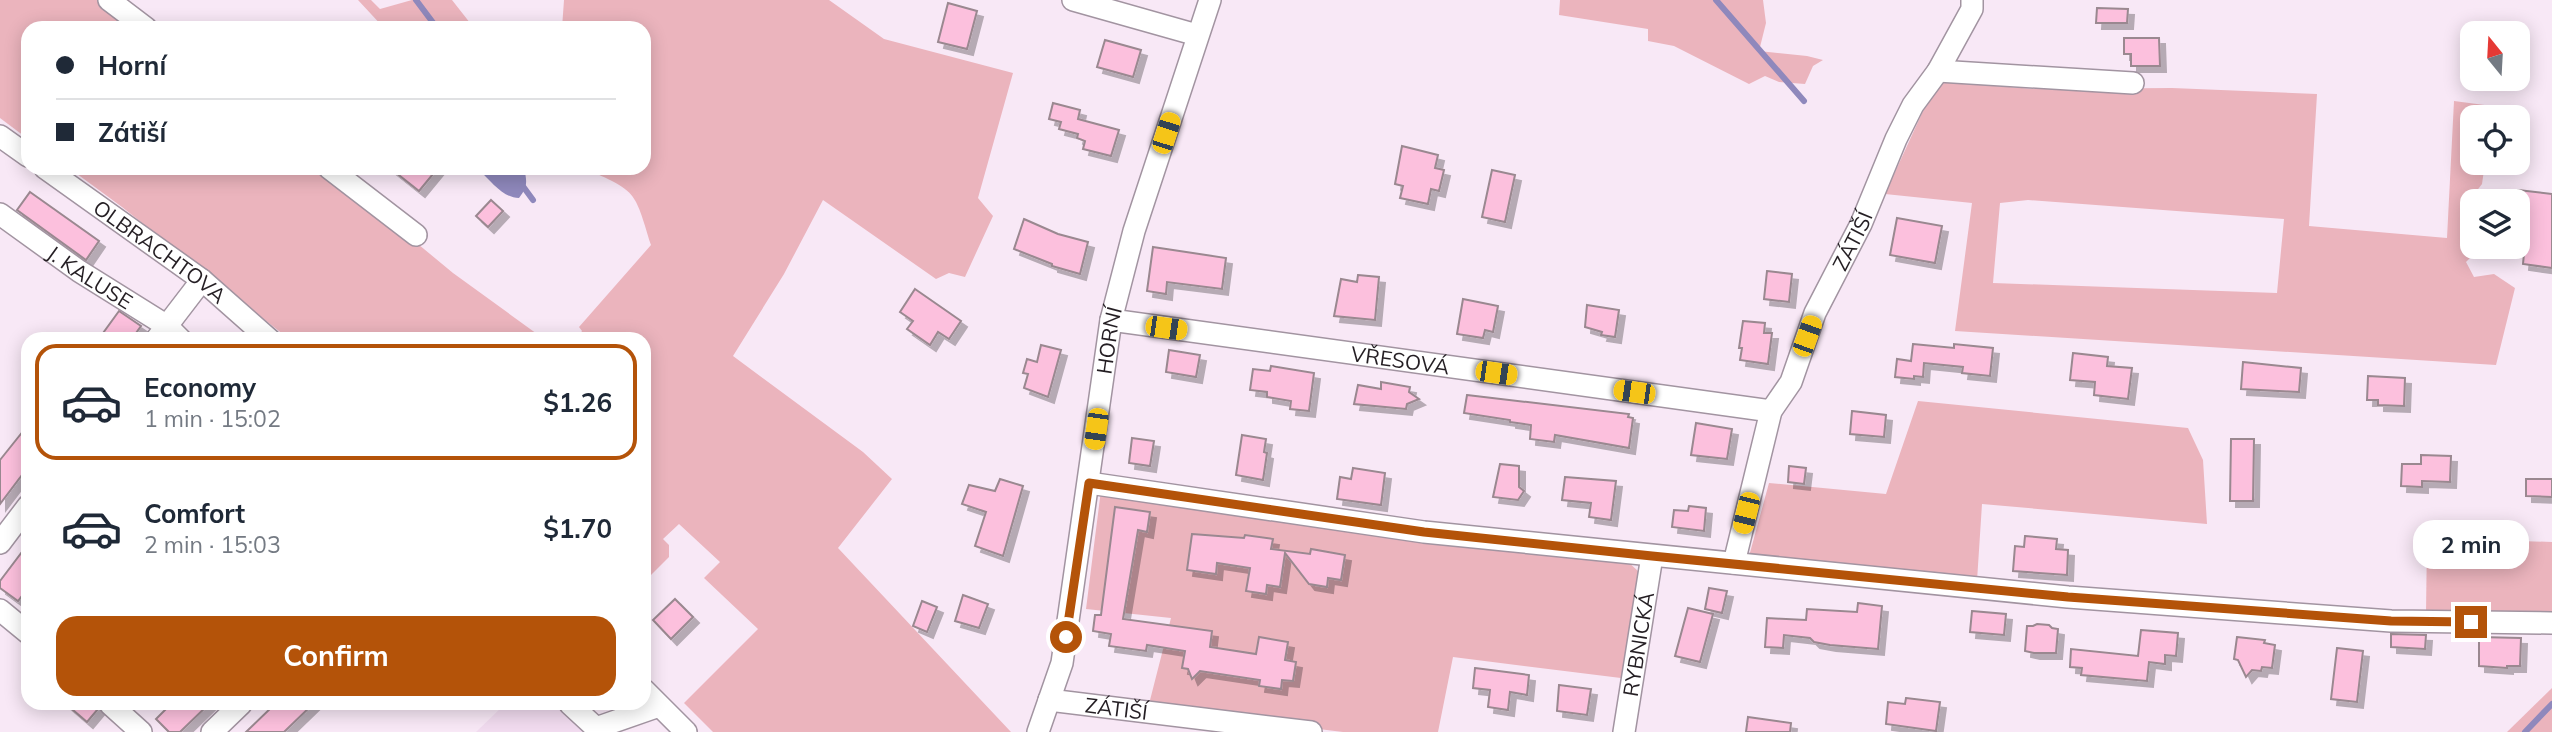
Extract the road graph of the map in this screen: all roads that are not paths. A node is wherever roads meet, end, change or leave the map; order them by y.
1 (109, 0) edge
2 (1073, 0) edge
3 (1210, 0) edge
4 (1972, 0) edge
5 (137, 21) edge
6 (1197, 34) junction
7 (1938, 71) junction
8 (2133, 83) dead end
9 (0, 136) edge
10 (21, 151) edge
11 (55, 175) edge
12 (338, 175) edge
13 (0, 214) edge
14 (416, 235) dead end
15 (202, 280) junction
16 (1111, 320) junction
17 (164, 332) edge
18 (170, 332) edge
19 (261, 332) edge
20 (1771, 411) junction
21 (1089, 483) junction
22 (21, 515) edge
23 (0, 543) edge
24 (1652, 556) junction
25 (1734, 563) junction
26 (0, 610) edge
27 (2552, 623) edge
28 (21, 627) edge
29 (651, 697) edge
30 (1049, 700) junction
31 (659, 706) junction
32 (651, 709) edge
33 (117, 710) edge
34 (235, 710) edge
35 (576, 710) edge
36 (648, 710) edge
37 (141, 732) edge
38 (212, 732) edge
39 (686, 732) edge
40 (1038, 732) edge
41 (1311, 732) edge
42 (1624, 732) edge

1 - 5 street
2 - 6 street
3 - 6 street, HORNÍ
4 - 7 street, ZÁTIŠÍ
6 - 16 street, HORNÍ
7 - 8 street
7 - 20 street, ZÁTIŠÍ
9 - 10 street
11 - 15 street, OLBRACHTOVA
12 - 14 street
13 - 17 street, J. KALUSE
15 - 18 street
15 - 19 street, OLBRACHTOVA
16 - 20 street, VŘESOVÁ
16 - 21 street, HORNÍ
20 - 25 street, ZÁTIŠÍ
21 - 24 street
21 - 30 street, HORNÍ
22 - 23 street
24 - 25 street
24 - 42 street, RYBNICKÁ
25 - 27 street
26 - 28 street
29 - 31 street
30 - 40 street, HORNÍ
30 - 41 street, ZÁTIŠÍ
31 - 32 street
31 - 39 street
33 - 37 street
34 - 38 street
35 - 36 street

